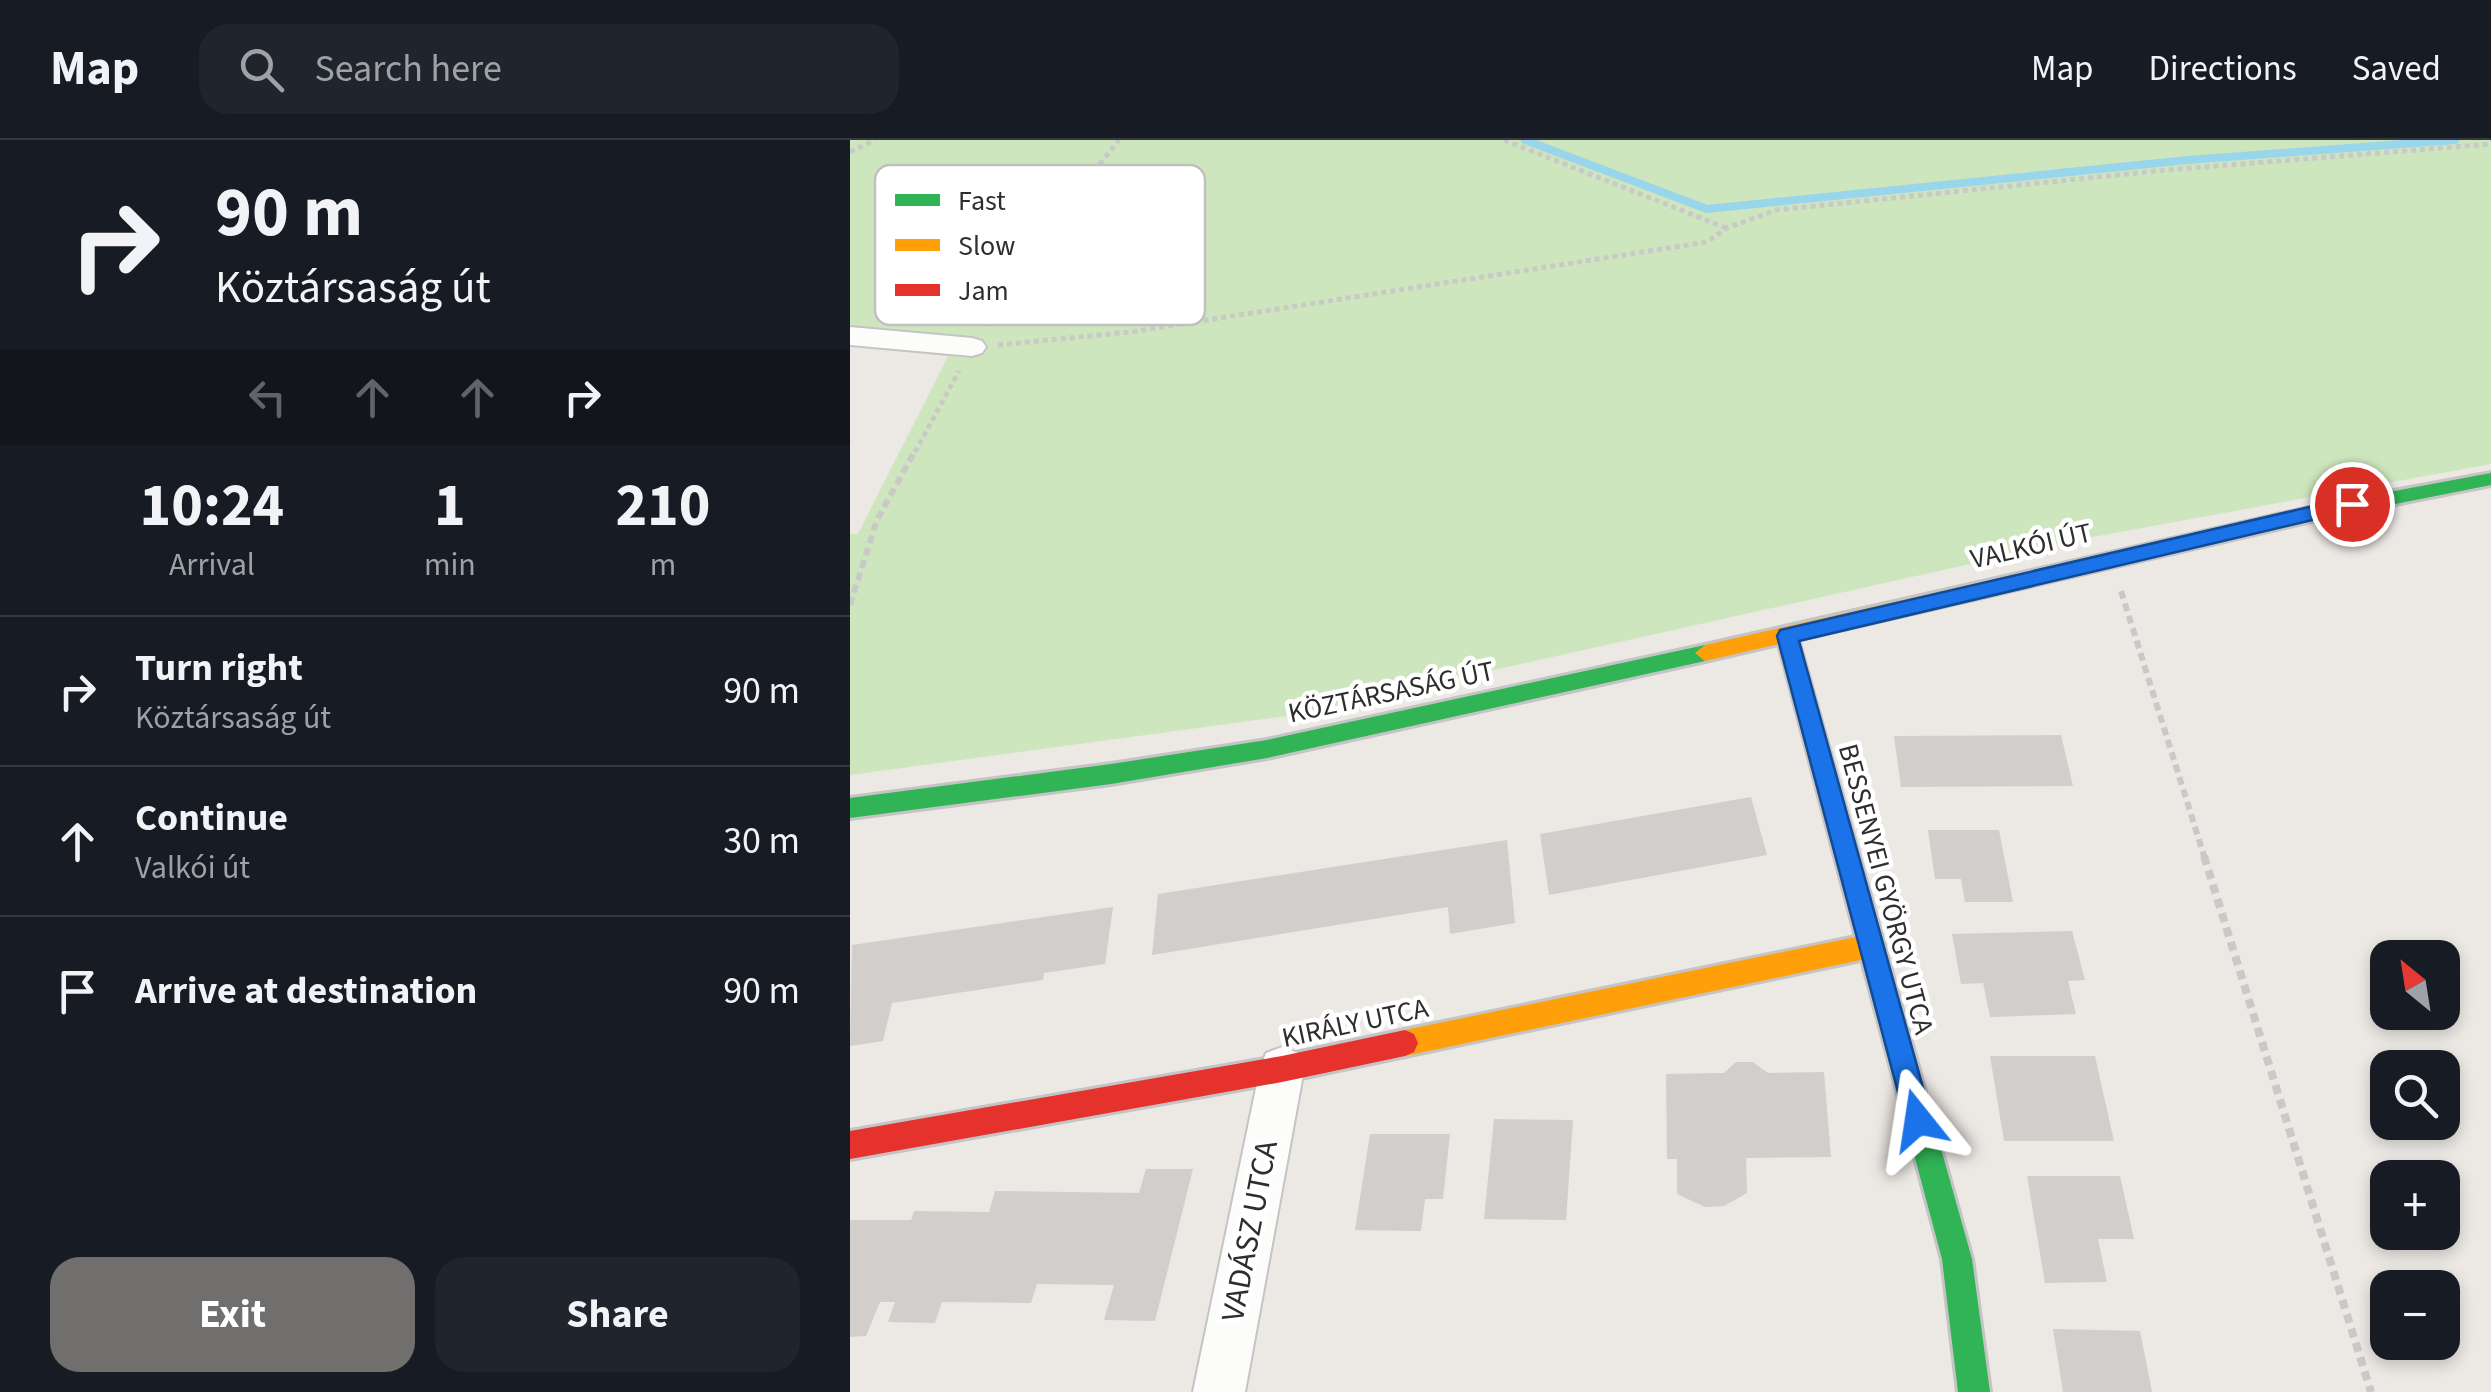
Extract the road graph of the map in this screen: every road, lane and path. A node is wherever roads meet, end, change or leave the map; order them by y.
1 (876, 140) edge
2 (1504, 140) edge
3 (2491, 144) edge
4 (850, 152) edge
5 (1727, 228) junction
6 (1205, 320) edge
7 (1175, 325) edge
8 (850, 336) edge
9 (972, 347) joint
10 (2491, 479) edge
11 (2110, 558) junction
12 (1938, 599) joint
13 (1787, 636) junction
14 (850, 808) edge
15 (1870, 946) junction
16 (1282, 1070) junction
17 (850, 1145) edge
18 (1219, 1392) edge
19 (1974, 1392) edge
20 (2371, 1392) edge

1 - 4 path
2 - 5 path
3 - 5 path
5 - 6 path
7 - 9 path
8 - 9 street
10 - 11 main road, VALKÓI ÚT
11 - 12 main road, VALKÓI ÚT
11 - 20 path
12 - 13 main road, KÖZTÁRSASÁG ÚT
13 - 14 main road, KÖZTÁRSASÁG ÚT
13 - 15 main road, BESSENYEI GYÖRGY UTCA
15 - 16 main road, KIRÁLY UTCA
15 - 19 main road, BESSENYEI GYÖRGY UTCA
16 - 17 main road, KIRÁLY UTCA
16 - 18 street, VADÁSZ UTCA

